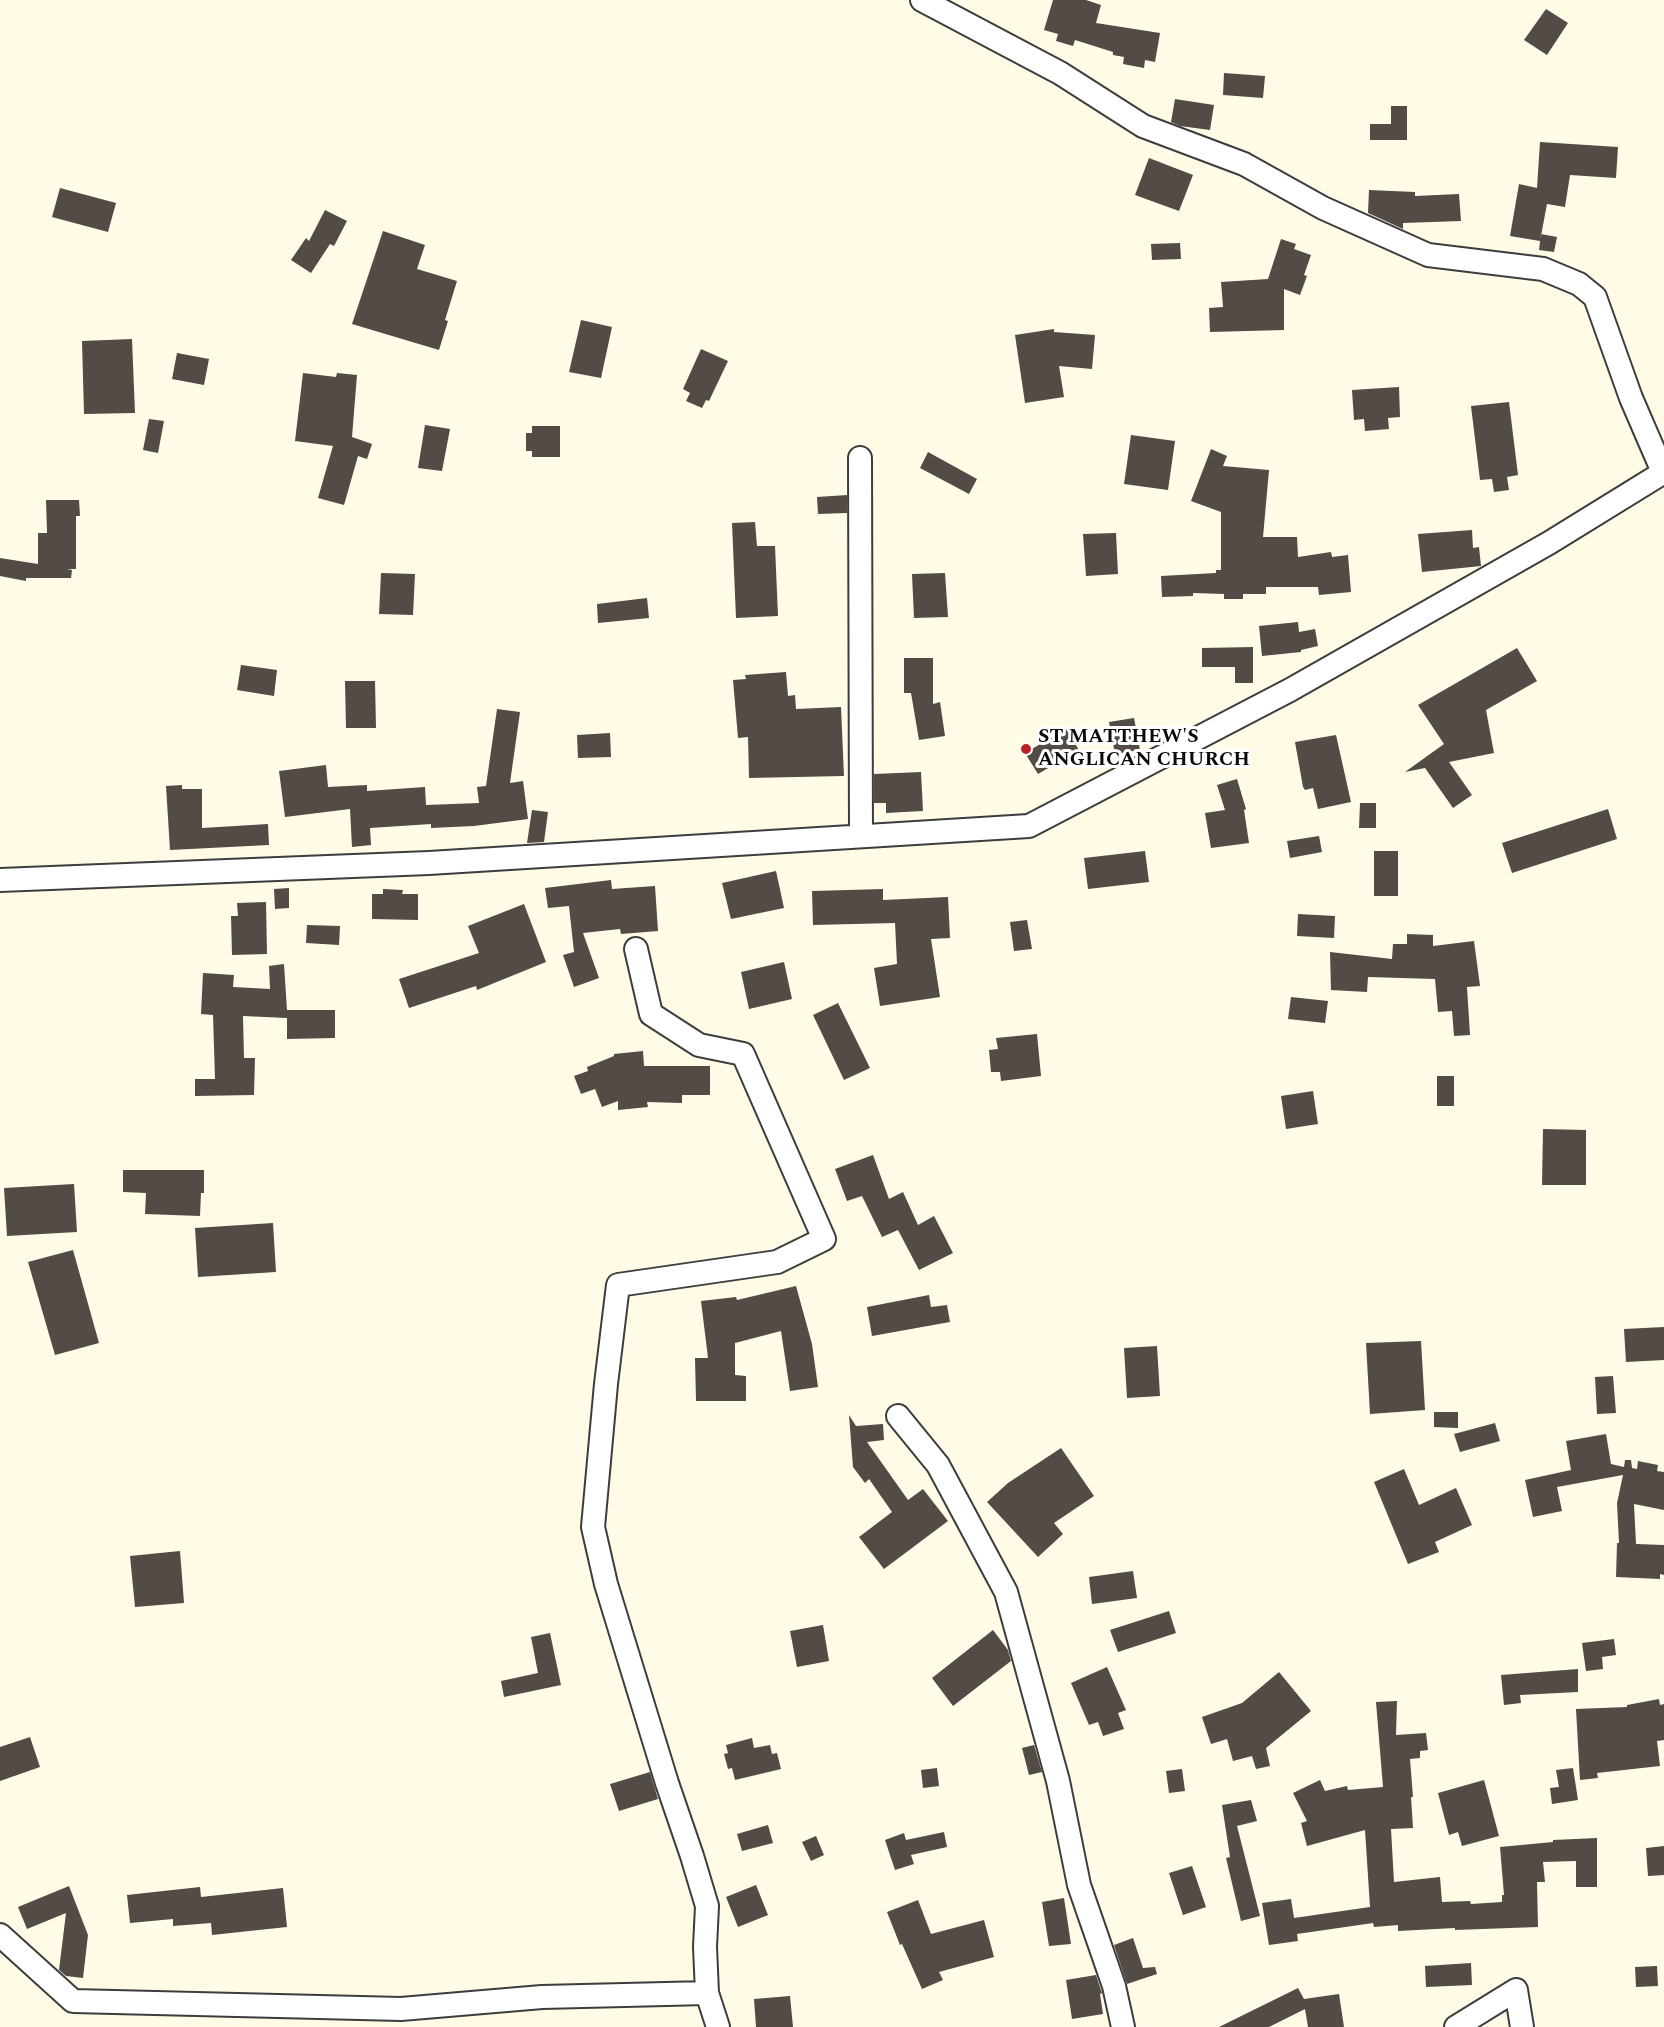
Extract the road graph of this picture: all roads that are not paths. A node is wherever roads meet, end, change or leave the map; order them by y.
1 (922, 0) edge
2 (860, 458) dead end
3 (1663, 472) edge
4 (861, 836) junction
5 (0, 880) edge
6 (636, 949) dead end
7 (898, 1416) dead end
8 (0, 1935) edge
9 (707, 1992) junction
10 (718, 2027) edge
11 (1123, 2027) edge
12 (1456, 2027) edge
13 (1522, 2027) edge

1 - 3 street
2 - 4 street
3 - 4 street
4 - 5 street
6 - 9 street
7 - 11 street
8 - 9 street
9 - 10 street
12 - 13 street

